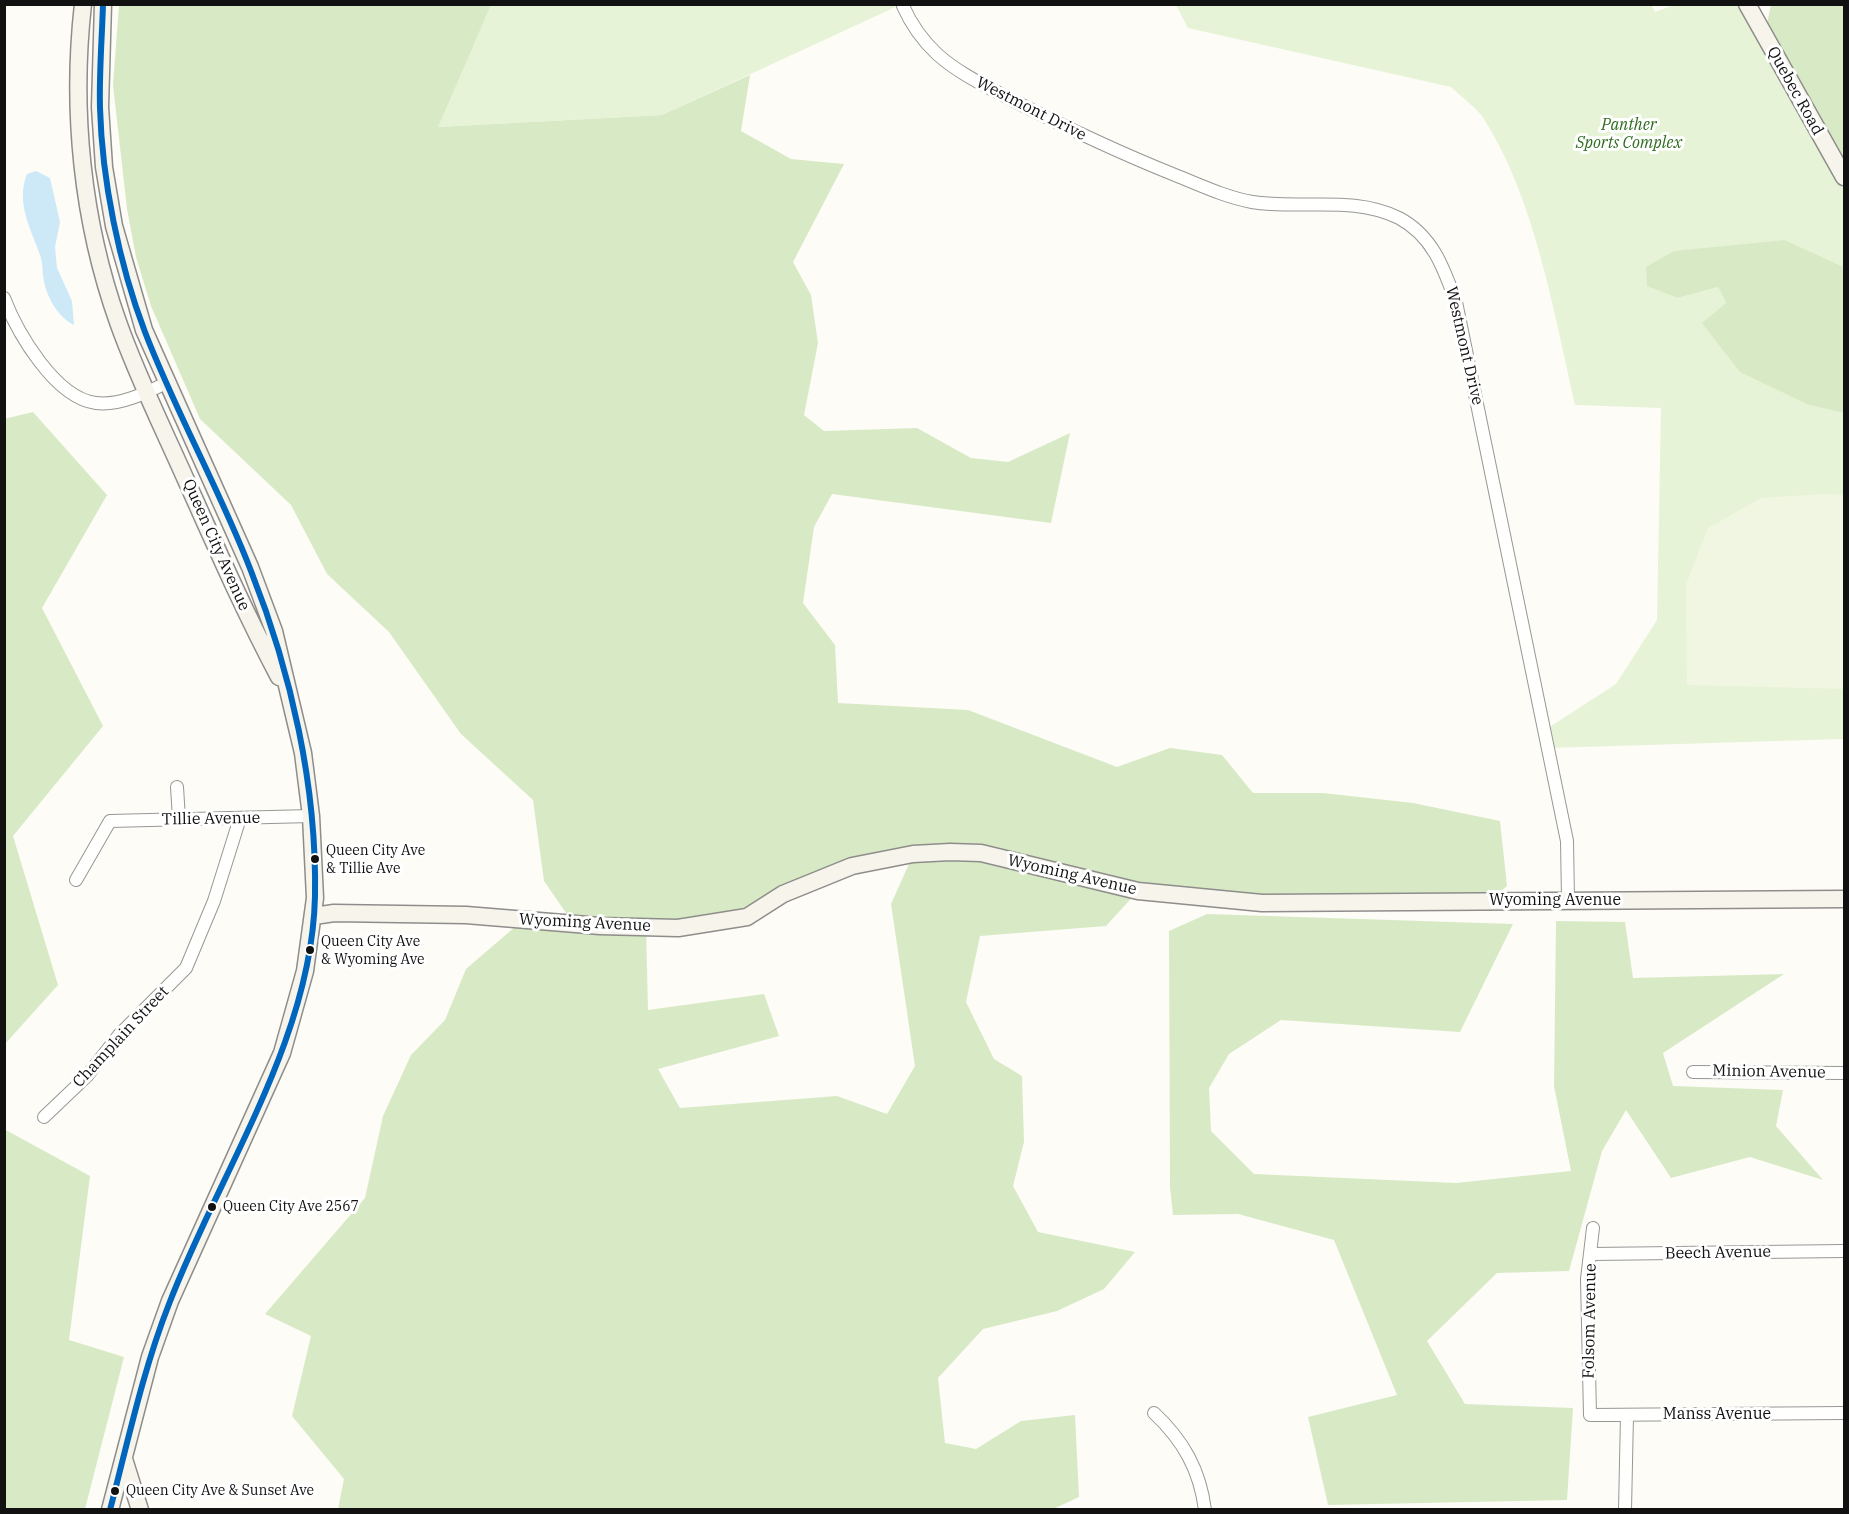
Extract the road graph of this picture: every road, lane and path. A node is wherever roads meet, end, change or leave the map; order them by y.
1 (83, 4) edge
2 (103, 4) edge
3 (1747, 4) edge
4 (903, 6) dead end
5 (1845, 177) edge
6 (4, 298) edge
7 (166, 383) junction
8 (147, 392) junction
9 (290, 696) junction
10 (177, 787) dead end
11 (311, 816) junction
12 (240, 818) junction
13 (179, 819) junction
14 (76, 880) dead end
15 (1568, 899) junction
16 (1845, 899) edge
17 (314, 916) junction
18 (1693, 1072) dead end
19 (1845, 1073) edge
20 (44, 1117) dead end
21 (1593, 1228) dead end
22 (1845, 1251) edge
23 (1592, 1254) junction
24 (1154, 1413) dead end
25 (1845, 1413) edge
26 (1590, 1415) joint
27 (1627, 1415) junction
28 (123, 1458) junction
29 (110, 1509) edge
30 (140, 1509) edge
31 (1205, 1509) edge
32 (1625, 1509) edge

1 - 8 main road, Queen City Avenue
2 - 7 main road, Queen City Avenue
3 - 5 main road, Quebec Road
4 - 15 street, Westmont Drive
6 - 8 street
7 - 8 street
7 - 9 main road, Queen City Avenue
8 - 9 main road, Queen City Avenue
9 - 11 main road, Queen City Avenue
10 - 13 street
11 - 12 street, Tillie Avenue
11 - 17 main road, Queen City Avenue
12 - 13 street, Tillie Avenue
12 - 20 street, Champlain Street
13 - 14 street, Tillie Avenue
15 - 16 main road, Wyoming Avenue
15 - 17 main road, Wyoming Avenue
17 - 28 main road, Queen City Avenue
18 - 19 street, Minion Avenue
21 - 23 street, Folsom Avenue
22 - 23 street, Beech Avenue
23 - 26 street, Folsom Avenue
24 - 31 street
25 - 27 street, Manss Avenue
26 - 27 street, Manss Avenue
27 - 32 street
28 - 29 main road, Queen City Avenue
28 - 30 main road

